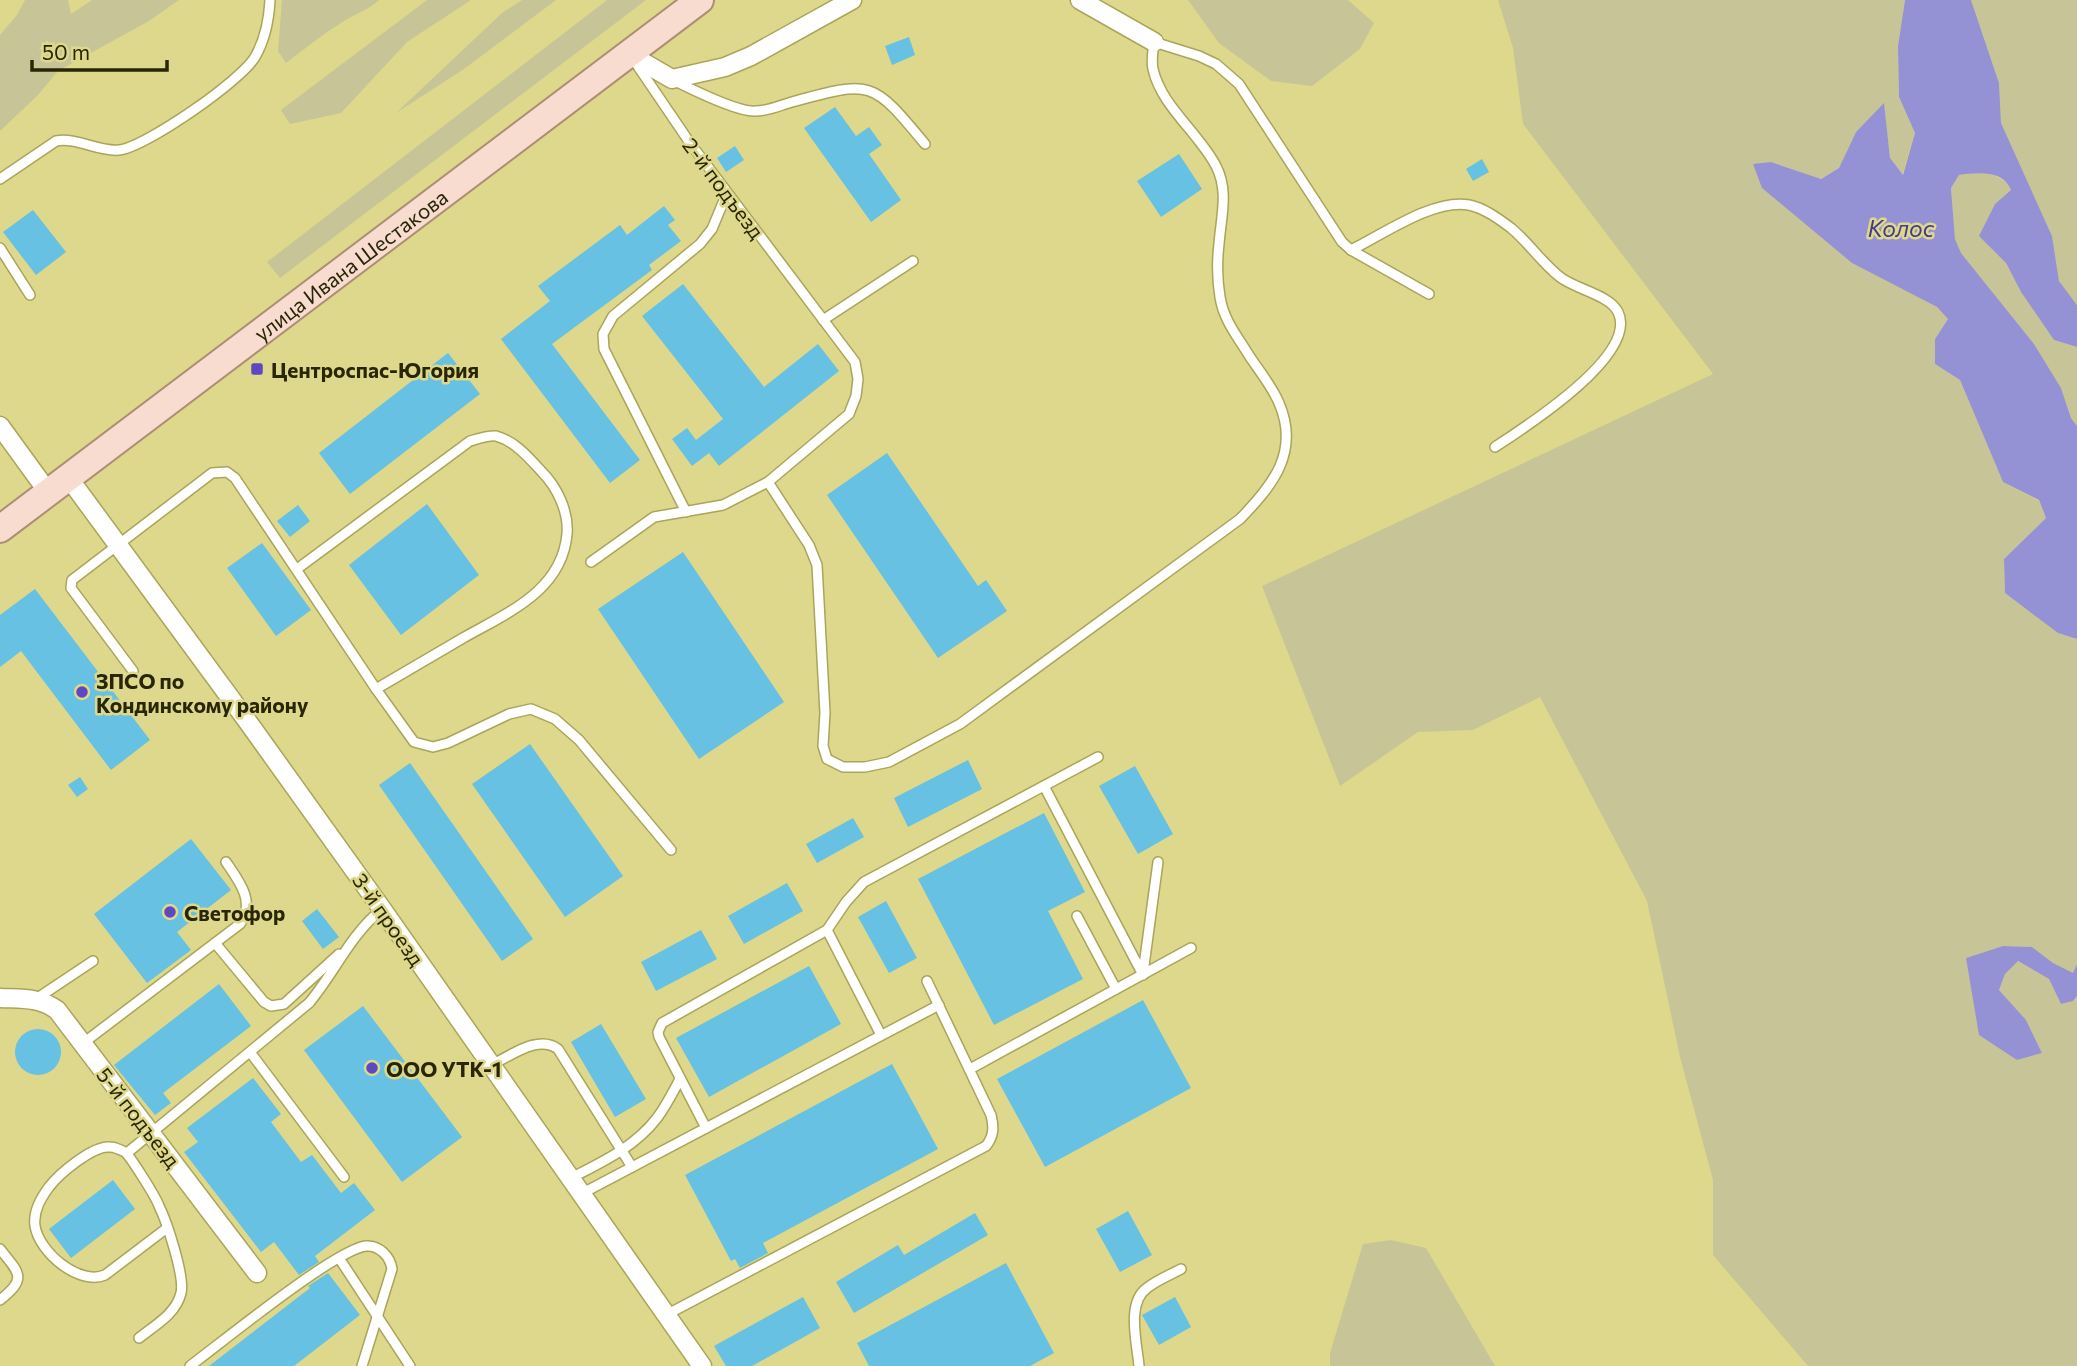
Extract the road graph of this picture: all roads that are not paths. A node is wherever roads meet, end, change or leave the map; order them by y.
1 (270, 0) edge
2 (700, 0) edge
3 (852, 0) edge
4 (1080, 0) edge
5 (1154, 42) junction
6 (629, 54) junction
7 (672, 79) junction
8 (925, 144) dead end
9 (0, 179) edge
10 (727, 193) junction
11 (0, 248) edge
12 (1352, 250) junction
13 (913, 261) dead end
14 (1429, 294) dead end
15 (30, 295) dead end
16 (823, 320) junction
17 (0, 426) edge
18 (1496, 447) dead end
19 (768, 482) junction
20 (58, 485) junction
21 (686, 512) junction
22 (0, 529) edge
23 (118, 546) junction
24 (592, 562) dead end
25 (297, 569) junction
26 (133, 671) dead end
27 (376, 690) junction
28 (1098, 757) dead end
29 (1044, 786) junction
30 (671, 850) dead end
31 (226, 862) dead end
32 (1158, 862) dead end
33 (382, 909) junction
34 (1077, 916) dead end
35 (827, 930) junction
36 (215, 943) junction
37 (348, 946) junction
38 (1191, 948) dead end
39 (93, 961) dead end
40 (1143, 975) junction
41 (927, 981) dead end
42 (1116, 989) junction
43 (0, 998) edge
44 (36, 999) junction
45 (939, 1004) junction
46 (881, 1035) junction
47 (82, 1044) junction
48 (250, 1052) junction
49 (491, 1065) junction
50 (970, 1069) junction
51 (680, 1079) junction
52 (706, 1128) junction
53 (152, 1132) junction
54 (622, 1150) junction
55 (127, 1153) junction
56 (632, 1167) junction
57 (344, 1177) dead end
58 (570, 1178) junction
59 (581, 1194) junction
60 (167, 1228) junction
61 (0, 1248) edge
62 (339, 1258) junction
63 (1181, 1269) dead end
64 (257, 1273) dead end
65 (0, 1300) edge
66 (666, 1315) junction
67 (378, 1317) junction
68 (139, 1338) dead end
69 (190, 1366) edge
70 (362, 1366) edge
71 (410, 1366) edge
72 (702, 1366) edge
73 (1139, 1366) edge

1 - 9 lane
2 - 6 main road, улица Ивана Шестакова
3 - 7 street
4 - 5 street
5 - 12 lane
5 - 19 lane
6 - 7 street
6 - 10 lane, 2-й подъезд
6 - 20 main road, улица Ивана Шестакова
7 - 8 lane
10 - 16 lane, 2-й подъезд
10 - 21 lane
11 - 15 lane
12 - 14 lane
12 - 18 lane
13 - 16 lane
16 - 19 lane, 2-й подъезд
17 - 20 street, 3-й проезд
19 - 21 lane, 2-й подъезд
20 - 22 main road, улица Ивана Шестакова
20 - 23 street, 3-й проезд
21 - 24 lane, 2-й подъезд
23 - 25 lane
23 - 26 lane
23 - 33 street, 3-й проезд
25 - 27 lane
25 - 27 lane
27 - 30 lane
28 - 29 lane
29 - 35 lane
29 - 40 lane
31 - 36 lane
32 - 40 lane
33 - 37 lane
33 - 49 street, 3-й проезд
34 - 42 lane
35 - 46 lane
35 - 51 lane
36 - 37 lane
36 - 47 lane
37 - 48 lane
38 - 40 lane
39 - 44 lane
40 - 42 lane
41 - 45 lane
42 - 50 lane
43 - 44 street
44 - 47 street, 5-й подъезд
45 - 46 lane
45 - 50 lane
46 - 52 lane
47 - 53 street, 5-й подъезд
48 - 53 lane
48 - 57 lane
49 - 54 lane
49 - 58 street, 3-й проезд
50 - 66 lane
51 - 52 lane
51 - 54 lane
52 - 56 lane
53 - 55 lane
53 - 64 street, 5-й подъезд
54 - 56 lane
54 - 58 lane
55 - 60 lane
55 - 60 lane
56 - 59 lane
58 - 59 street, 3-й проезд
59 - 66 street, 3-й проезд
60 - 68 lane
61 - 65 lane
62 - 67 lane
62 - 67 lane
62 - 69 lane
63 - 73 lane
66 - 72 street, 3-й проезд
67 - 70 lane
67 - 71 lane

